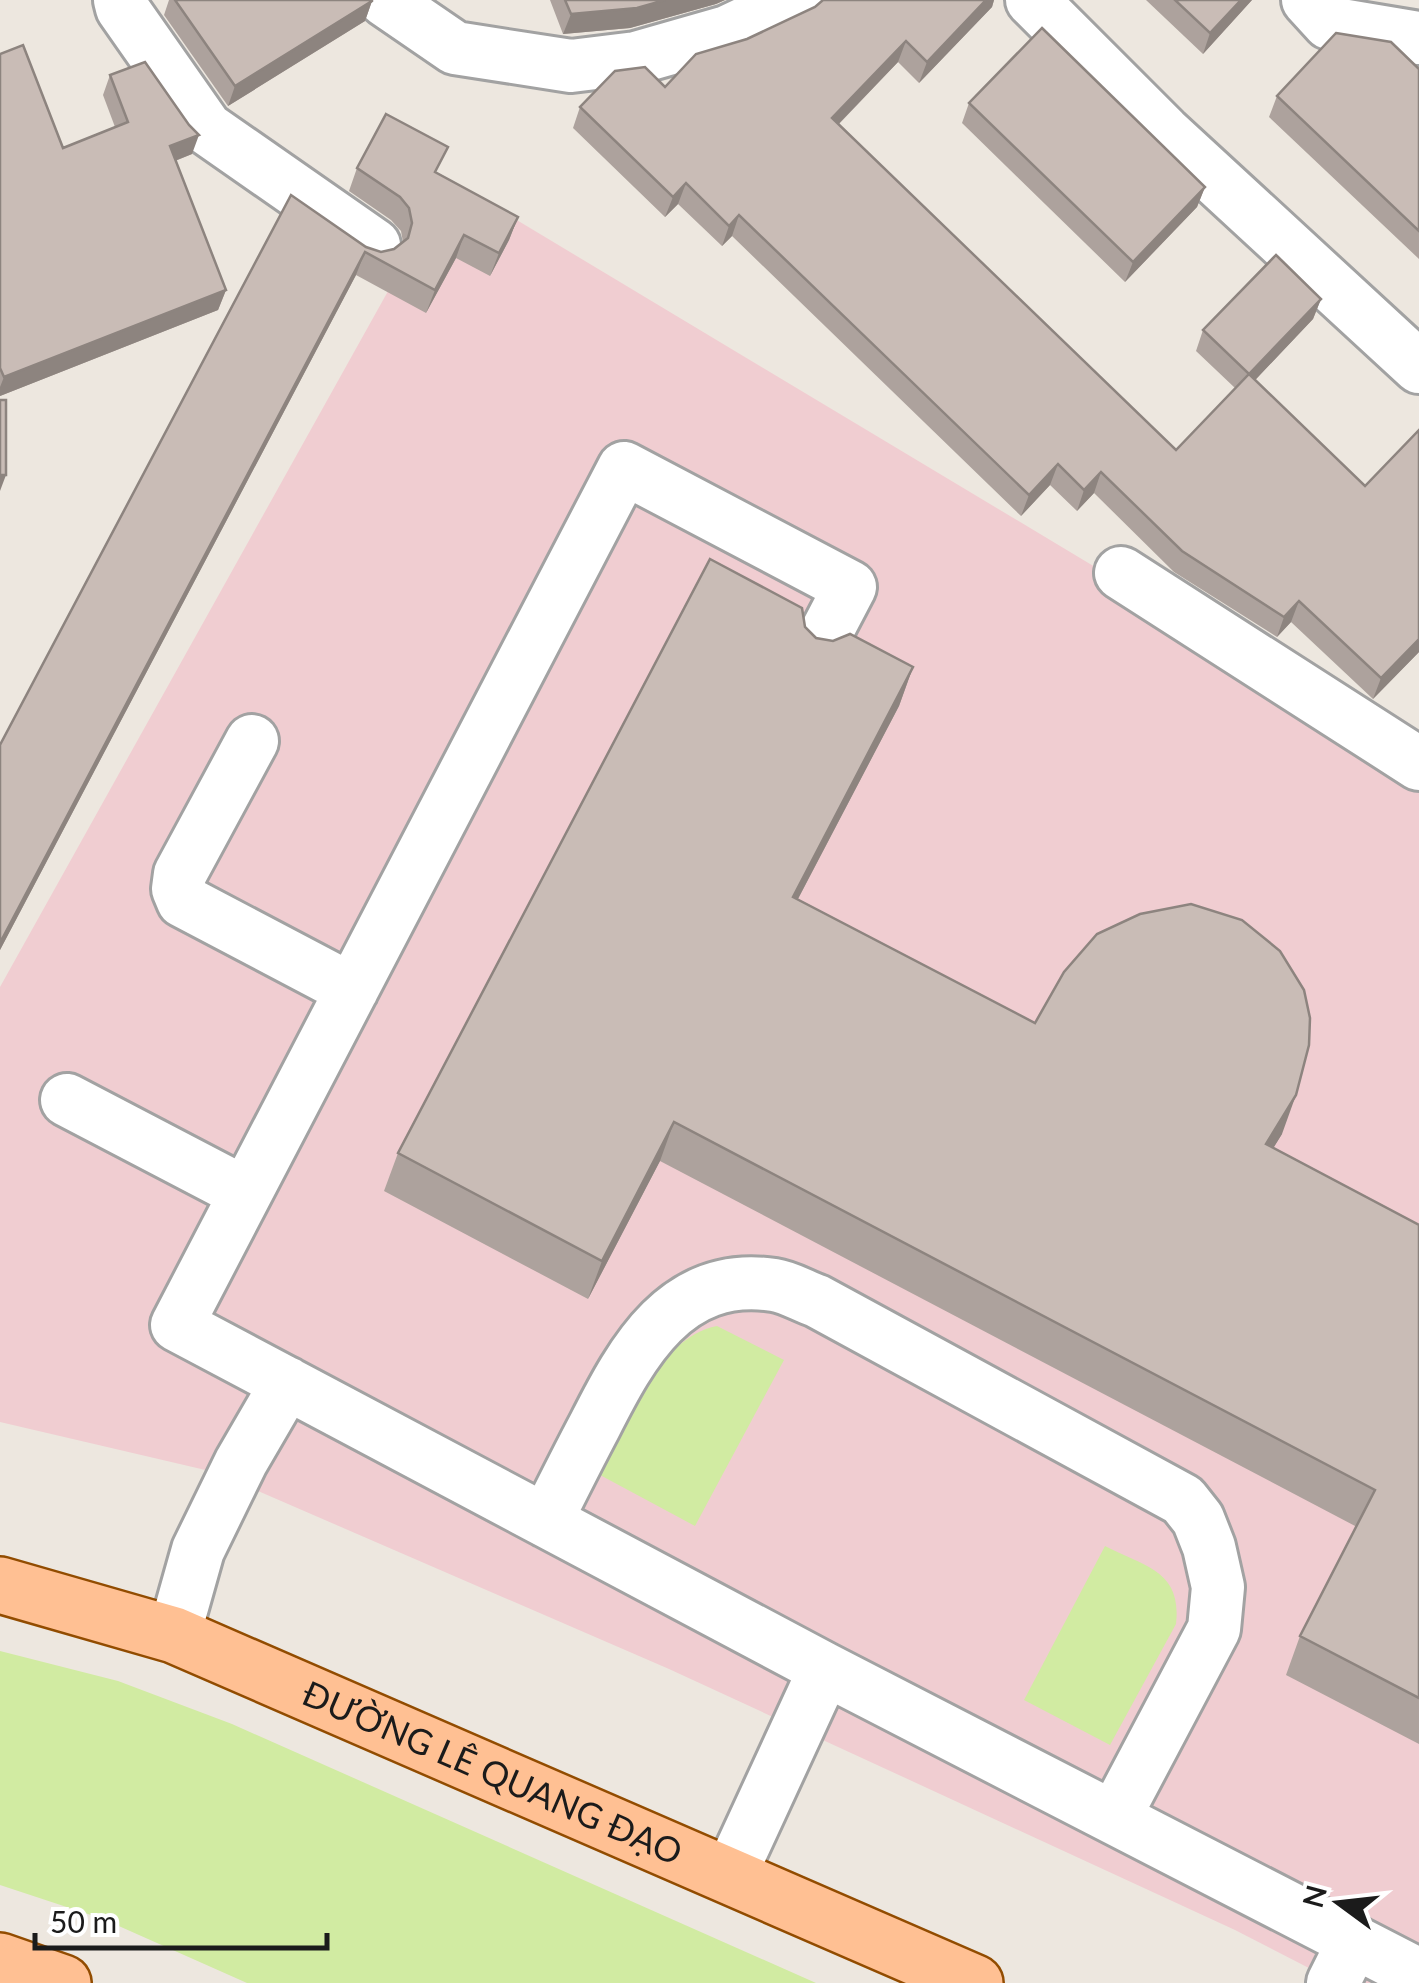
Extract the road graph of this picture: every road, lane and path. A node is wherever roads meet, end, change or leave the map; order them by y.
1 (120, 0) edge
2 (385, 0) edge
3 (795, 0) edge
4 (1032, 0) edge
5 (1308, 0) edge
6 (1414, 0) edge
7 (1419, 7) edge
8 (1419, 38) edge
9 (374, 245) edge
10 (1419, 366) edge
11 (1121, 573) dead end
12 (817, 650) edge
13 (252, 740) dead end
14 (1419, 764) edge
15 (352, 990) junction
16 (67, 1100) dead end
17 (245, 1194) junction
18 (287, 1383) junction
19 (546, 1522) junction
20 (0, 1585) edge
21 (174, 1635) junction
22 (825, 1669) junction
23 (1115, 1816) junction
24 (730, 1874) junction
25 (0, 1961) edge
26 (1343, 1962) edge
27 (1419, 1975) edge
28 (63, 1983) edge
29 (974, 1983) edge

1 - 9 street
2 - 3 street
4 - 10 street
5 - 8 street
6 - 7 street
11 - 14 street
12 - 15 street
13 - 15 street
15 - 17 street
16 - 17 street
17 - 18 street
18 - 19 street
18 - 21 street
19 - 22 street
19 - 23 street
20 - 21 main road, ĐƯỜNG LÊ QUANG ĐẠO
21 - 24 main road, ĐƯỜNG LÊ QUANG ĐẠO
22 - 23 street
22 - 24 street
23 - 26 street
24 - 29 main road, ĐƯỜNG LÊ QUANG ĐẠO
25 - 28 main road
26 - 27 street

